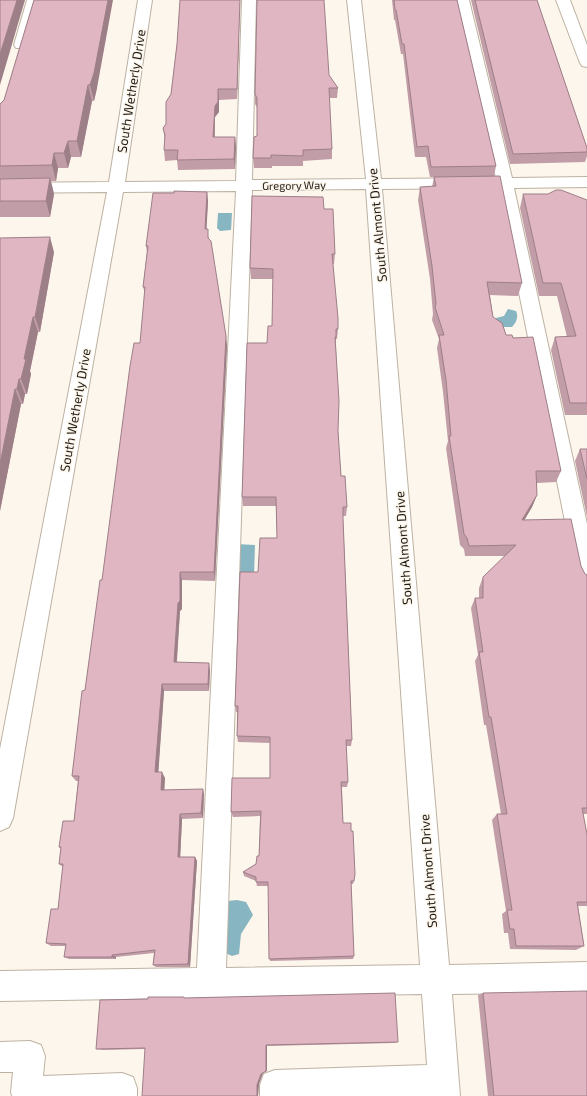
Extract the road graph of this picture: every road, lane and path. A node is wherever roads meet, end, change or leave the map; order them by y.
1 (34, 0) edge
2 (145, 0) edge
3 (249, 0) edge
4 (354, 0) edge
5 (462, 0) edge
6 (563, 0) edge
7 (16, 61) edge
8 (587, 63) edge
9 (587, 182) edge
10 (504, 183) junction
11 (374, 184) junction
12 (245, 185) junction
13 (116, 186) junction
14 (0, 188) edge
15 (587, 576) edge
16 (0, 818) edge
17 (587, 977) edge
18 (436, 979) junction
19 (211, 982) junction
20 (0, 986) edge
21 (0, 1057) edge
22 (444, 1088) edge
23 (122, 1096) edge
24 (275, 1096) edge

1 - 7 street
2 - 13 street, South Wetherly Drive
3 - 12 street
4 - 11 street, South Almont Drive
5 - 10 street
6 - 8 street
9 - 10 street, Gregory Way
10 - 11 street, Gregory Way
10 - 15 street
11 - 12 street, Gregory Way
11 - 18 street, South Almont Drive
12 - 13 street, Gregory Way
12 - 19 street
13 - 14 street, Gregory Way
13 - 16 street, South Wetherly Drive
17 - 18 street
18 - 19 street
18 - 22 street, South Almont Drive
19 - 20 street
21 - 23 street
22 - 24 street

